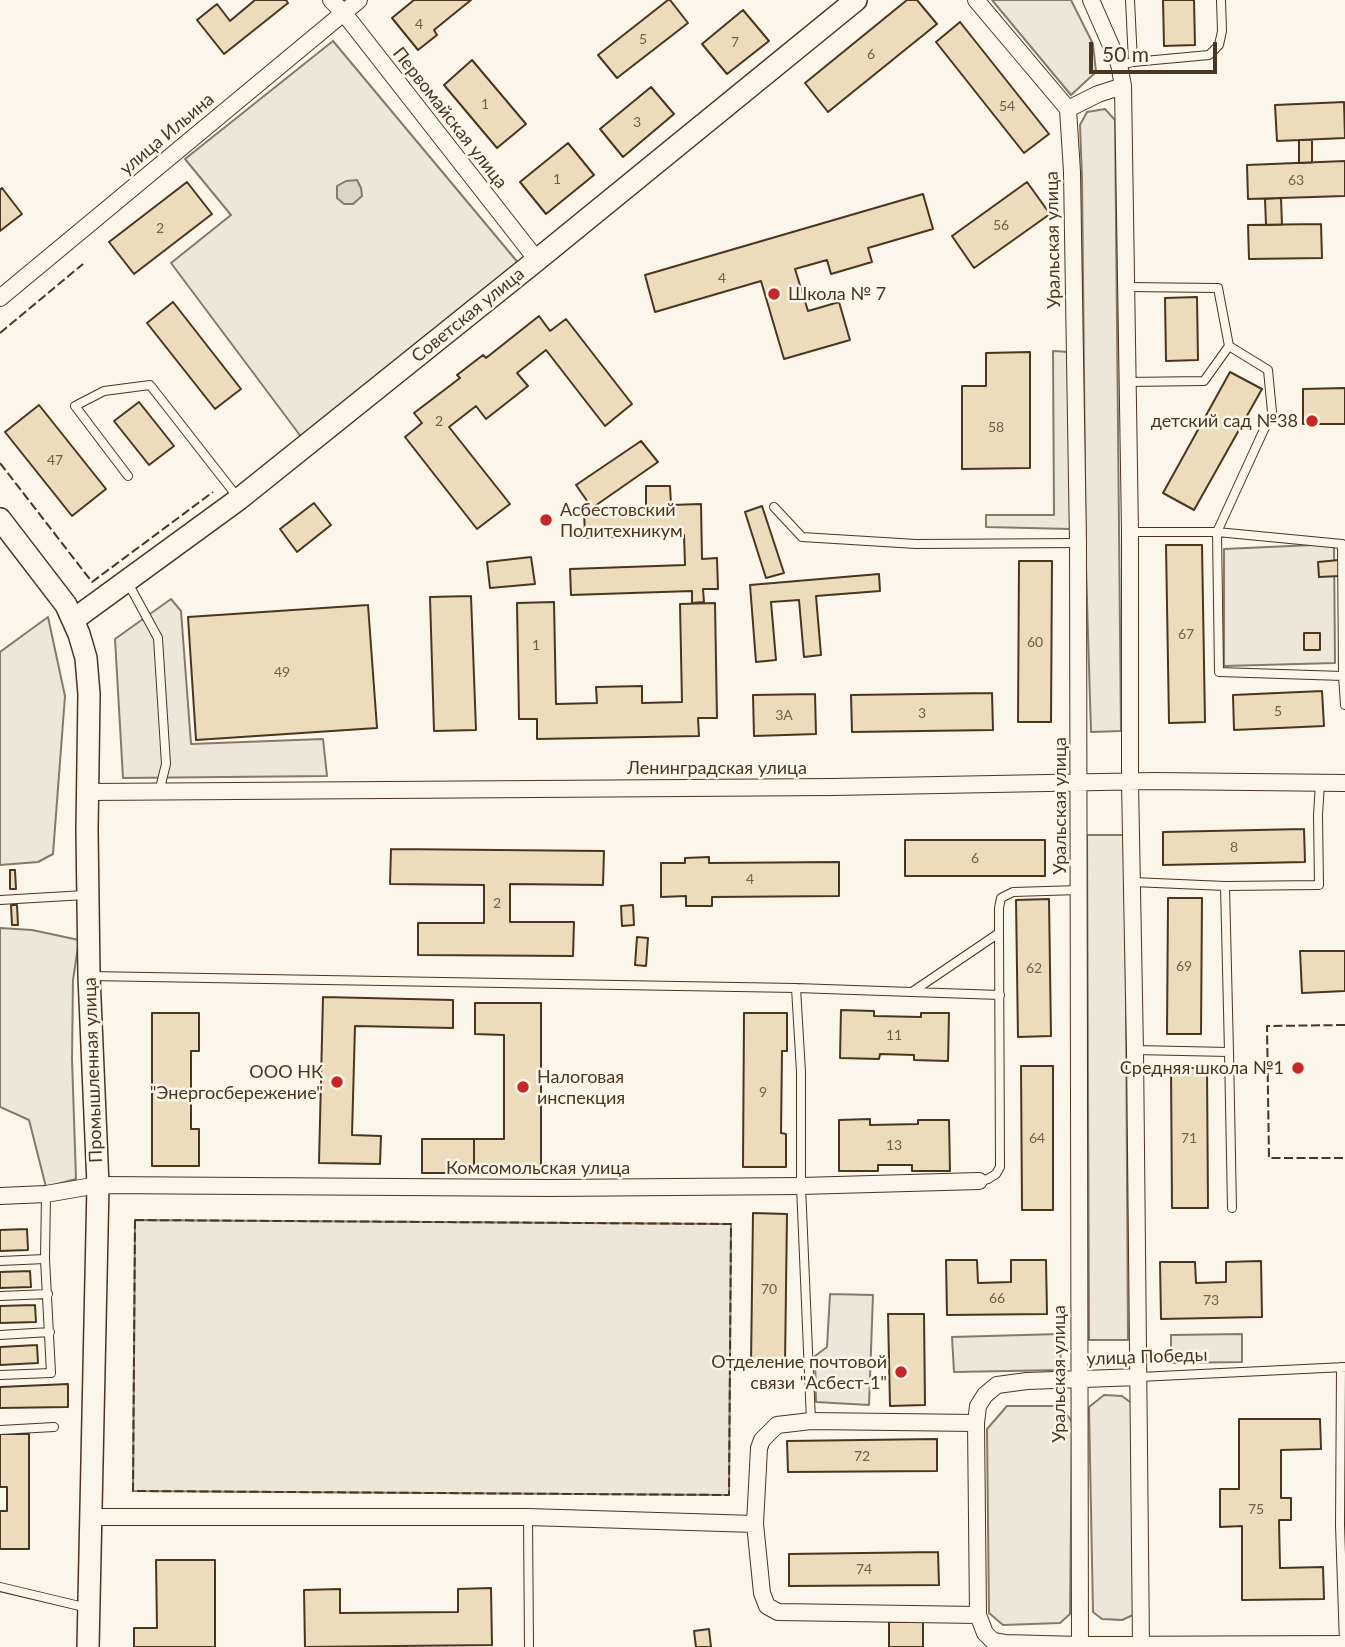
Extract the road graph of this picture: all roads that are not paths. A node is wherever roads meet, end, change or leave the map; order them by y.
1 (359, 0) edge
2 (856, 0) edge
3 (976, 0) edge
4 (1091, 0) edge
5 (1130, 0) edge
6 (1221, 0) edge
7 (337, 6) edge
8 (1126, 63) junction
9 (1123, 86) junction
10 (1068, 108) junction
11 (537, 260) junction
12 (1126, 287) junction
13 (0, 298) edge
14 (1229, 346) junction
15 (1127, 382) junction
16 (128, 476) dead end
17 (239, 499) junction
18 (774, 507) dead end
19 (0, 519) edge
20 (1130, 531) junction
21 (1217, 532) junction
22 (1079, 543) junction
23 (1344, 544) edge
24 (127, 581) junction
25 (74, 620) junction
26 (1343, 676) edge
27 (1345, 705) edge
28 (1079, 782) junction
29 (1130, 782) junction
30 (1320, 783) junction
31 (1345, 783) edge
32 (88, 792) junction
33 (159, 792) junction
34 (1133, 881) junction
35 (1226, 886) junction
36 (1079, 890) junction
37 (88, 895) junction
38 (0, 900) edge
39 (999, 933) junction
40 (89, 976) junction
41 (796, 988) junction
42 (912, 992) junction
43 (999, 995) junction
44 (1135, 1050) junction
45 (1229, 1052) junction
46 (979, 1181) joint
47 (98, 1185) junction
48 (802, 1186) junction
49 (46, 1194) junction
50 (0, 1196) edge
51 (1232, 1208) dead end
52 (45, 1259) junction
53 (0, 1261) edge
54 (48, 1294) junction
55 (0, 1296) edge
56 (50, 1332) junction
57 (0, 1335) edge
58 (1343, 1367) edge
59 (0, 1375) edge
60 (1139, 1377) junction
61 (1078, 1380) junction
62 (811, 1421) junction
63 (976, 1423) junction
64 (54, 1427) dead end
65 (0, 1430) edge
66 (91, 1517) junction
67 (528, 1517) junction
68 (755, 1524) junction
69 (0, 1587) edge
70 (88, 1608) junction
71 (978, 1615) junction
72 (1344, 1644) edge
73 (1080, 1646) edge
74 (1141, 1646) edge
75 (88, 1647) edge
76 (529, 1647) edge

1 - 7 street, улица Ильина
2 - 11 main road, Советская улица
3 - 10 street
4 - 8 street
5 - 8 lane
6 - 8 lane
7 - 11 street, Первомайская улица
7 - 13 street, улица Ильина
8 - 9 street
9 - 10 street
9 - 12 street
10 - 22 street, Уральская улица
11 - 17 main road, Советская улица
12 - 14 lane
12 - 15 street
14 - 15 lane
14 - 21 lane
15 - 20 street
16 - 17 lane
17 - 24 main road, Советская улица
18 - 22 lane
19 - 25 main road, Промышленная улица
20 - 21 lane
20 - 29 street
21 - 23 lane
21 - 26 lane
22 - 28 street, Уральская улица
23 - 26 lane
24 - 25 main road, Советская улица
24 - 33 lane
25 - 32 main road, Промышленная улица
26 - 27 lane
28 - 29 street, Ленинградская улица
28 - 33 street, Ленинградская улица
28 - 36 street, Уральская улица
29 - 30 street, Ленинградская улица
29 - 34 street
30 - 31 street, Ленинградская улица
30 - 35 lane
32 - 33 street, Ленинградская улица
32 - 37 main road, Промышленная улица
34 - 35 lane
34 - 44 street
35 - 45 lane
36 - 39 lane
36 - 61 street, Уральская улица
37 - 38 lane
37 - 40 main road, Промышленная улица
39 - 42 lane
39 - 43 lane
40 - 41 lane
40 - 47 main road, Промышленная улица
41 - 42 lane
41 - 48 lane
42 - 43 lane
43 - 46 lane
44 - 45 lane
44 - 60 street
45 - 51 lane
46 - 48 street, Комсомольская улица
47 - 48 street, Комсомольская улица
47 - 49 street, Комсомольская улица
47 - 66 main road, Промышленная улица
48 - 62 lane
49 - 50 street, Комсомольская улица
49 - 52 lane
52 - 53 lane
52 - 54 lane
54 - 55 lane
54 - 56 lane
56 - 57 lane
56 - 59 lane
58 - 60 lane, улица Победы
58 - 72 lane
60 - 61 street, улица Победы
60 - 74 street
61 - 63 street, улица Победы
61 - 73 street, Уральская улица
62 - 63 street
62 - 68 street
63 - 71 street
64 - 65 lane
66 - 67 street
66 - 70 main road, Промышленная улица
67 - 68 street
67 - 76 lane
68 - 71 street
69 - 70 lane
70 - 75 main road, Промышленная улица
71 - 73 street
72 - 74 street
73 - 74 street

